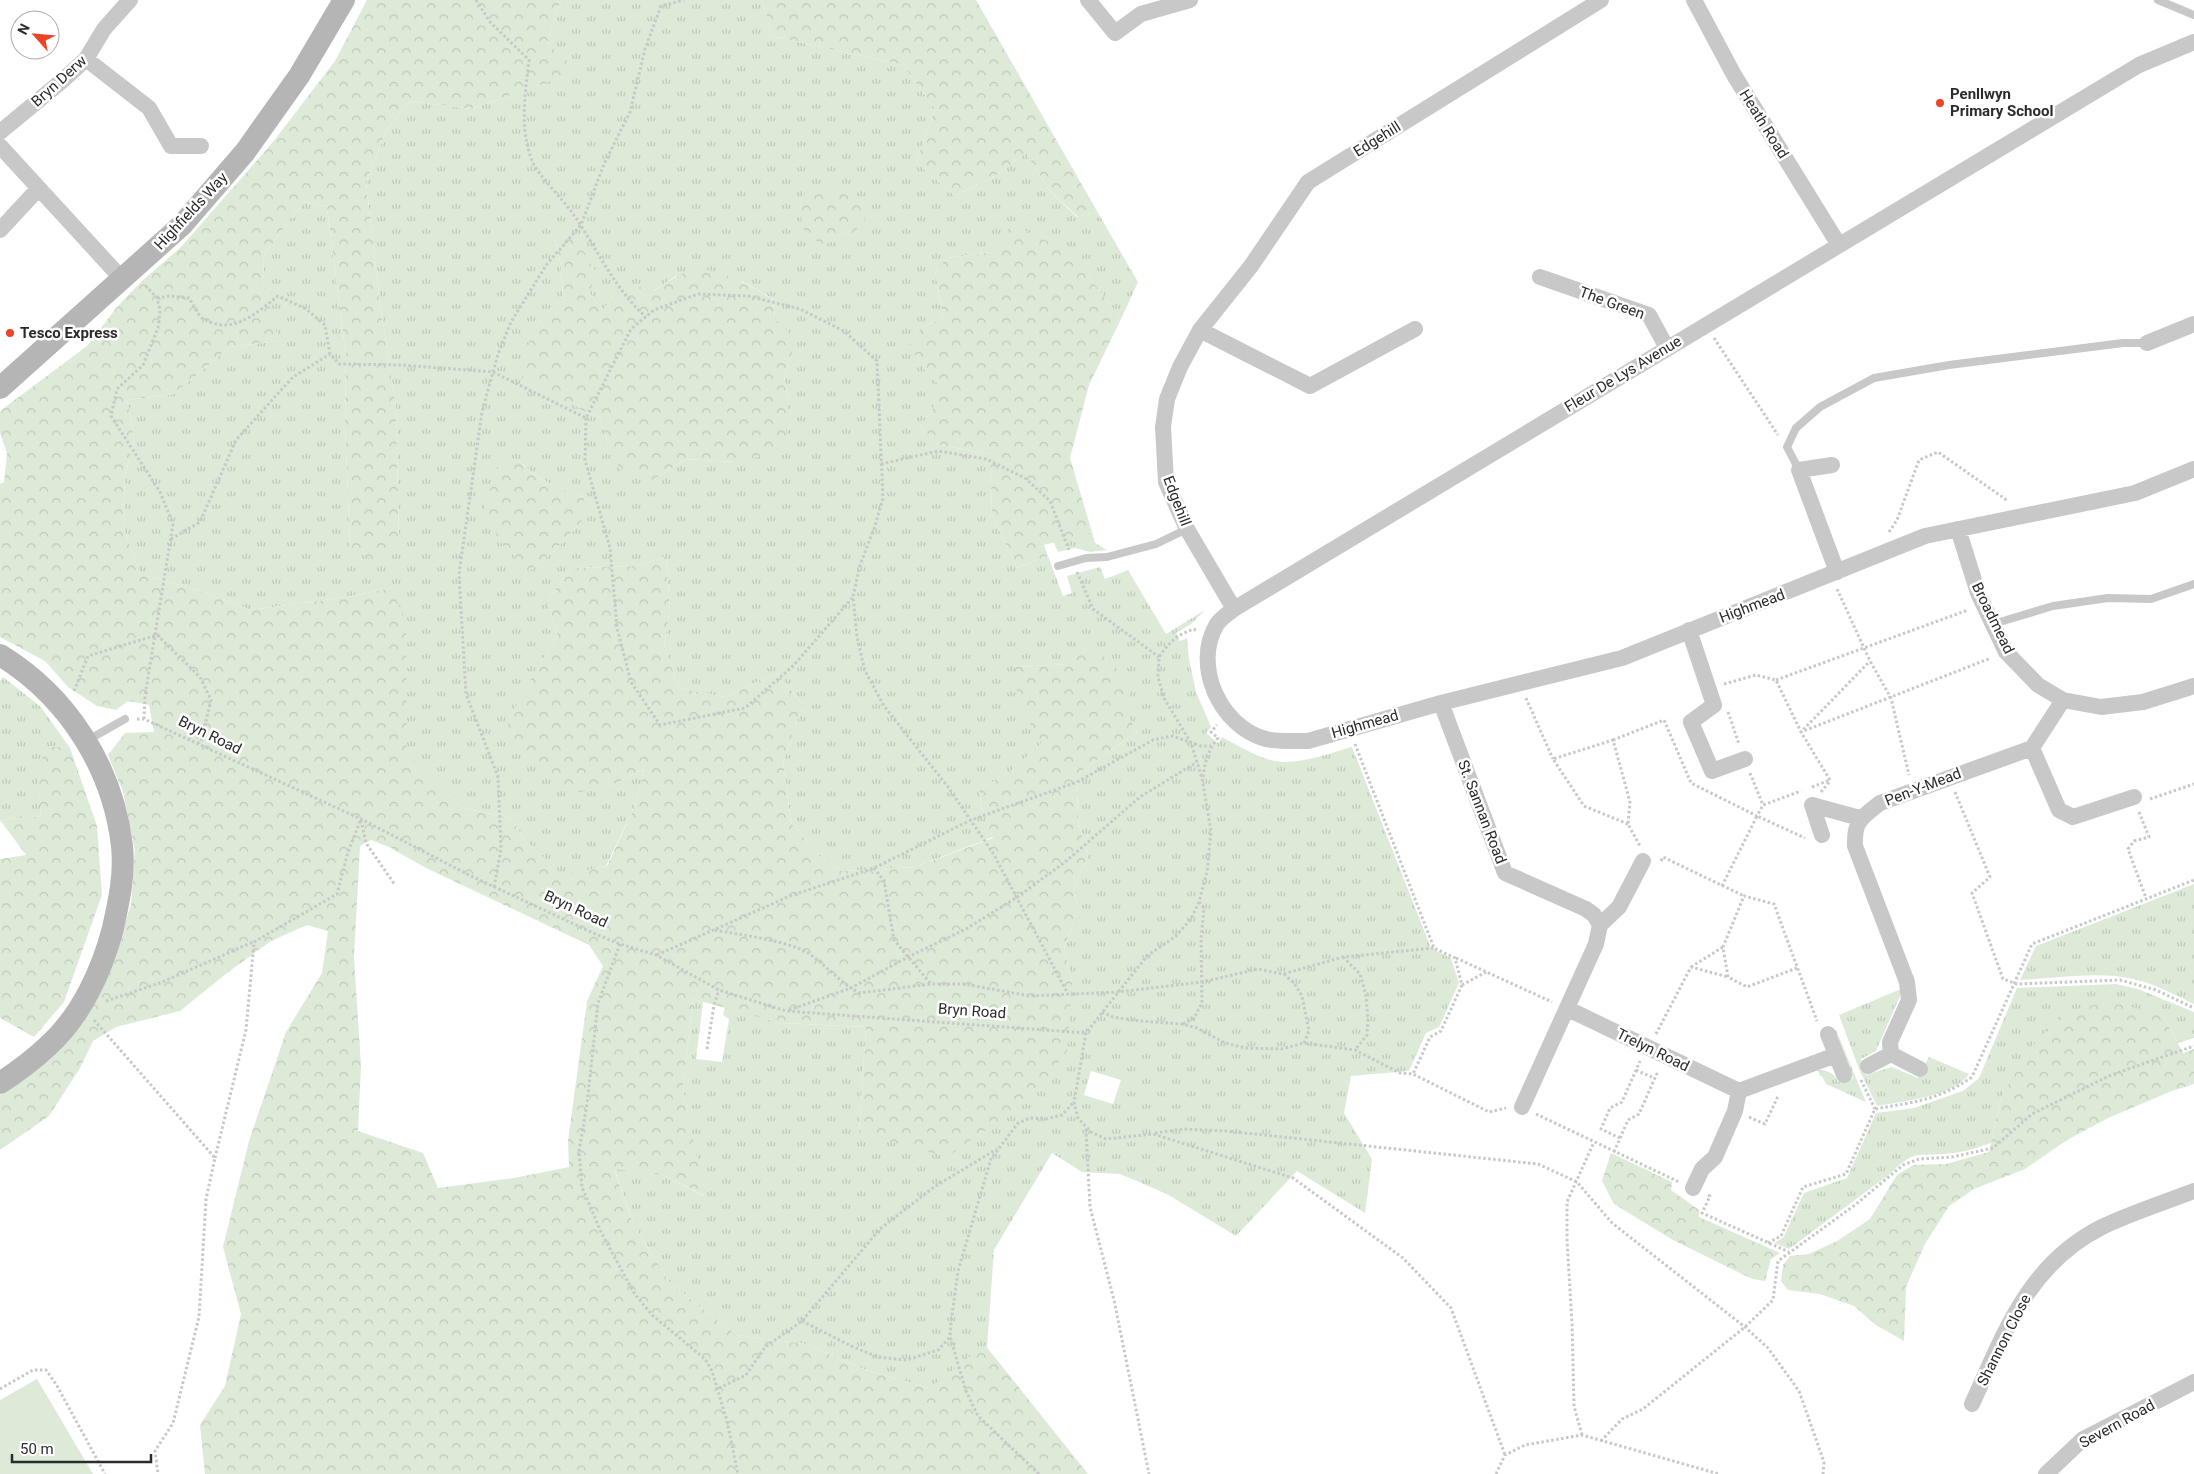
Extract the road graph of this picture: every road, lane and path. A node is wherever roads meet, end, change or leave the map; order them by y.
1 (130, 0) edge
2 (344, 0) edge
3 (476, 0) edge
4 (684, 0) edge
5 (1088, 0) edge
6 (1190, 0) edge
7 (1601, 0) edge
8 (1694, 0) edge
9 (2158, 0) edge
10 (2194, 15) edge
11 (2194, 42) edge
12 (86, 59) junction
13 (0, 132) edge
14 (0, 146) edge
15 (201, 146) dead end
16 (39, 188) junction
17 (580, 225) junction
18 (0, 230) edge
19 (1839, 245) junction
20 (128, 275) junction
21 (1540, 277) dead end
22 (157, 298) junction
23 (646, 317) junction
24 (2194, 324) edge
25 (1706, 325) junction
26 (1415, 329) dead end
27 (1200, 330) junction
28 (2148, 343) joint
29 (1667, 348) junction
30 (330, 354) junction
31 (493, 372) junction
32 (0, 388) edge
33 (586, 418) junction
34 (1788, 449) junction
35 (881, 464) junction
36 (1832, 465) dead end
37 (2194, 469) edge
38 (1799, 470) junction
39 (2026, 514) junction
40 (1187, 529) junction
41 (1958, 529) junction
42 (171, 540) junction
43 (1875, 556) junction
44 (1073, 561) junction
45 (1058, 566) dead end
46 (1834, 573) junction
47 (2194, 584) edge
48 (854, 597) junction
49 (1984, 604) junction
50 (1234, 609) junction
51 (1993, 624) junction
52 (1689, 630) junction
53 (156, 635) junction
54 (1212, 635) junction
55 (1865, 649) junction
56 (2006, 652) junction
57 (0, 655) edge
58 (1159, 657) junction
59 (1870, 661) junction
60 (1776, 680) junction
61 (1519, 682) junction
62 (1718, 686) dead end
63 (2194, 686) edge
64 (1891, 698) junction
65 (2063, 700) junction
66 (1441, 703) junction
67 (1725, 704) dead end
68 (64, 709) junction
69 (125, 719) joint
70 (144, 719) junction
71 (1219, 723) dead end
72 (1801, 732) junction
73 (1613, 740) junction
74 (87, 741) junction
75 (1308, 741) joint
76 (1354, 741) dead end
77 (196, 743) junction
78 (1191, 743) junction
79 (1211, 746) junction
80 (2032, 748) junction
81 (1553, 759) junction
82 (1745, 759) junction
83 (1197, 762) junction
84 (1949, 777) junction
85 (1202, 778) junction
86 (2194, 784) edge
87 (1913, 791) junction
88 (2134, 797) junction
89 (1763, 805) junction
90 (1757, 816) junction
91 (1860, 818) junction
92 (361, 819) junction
93 (971, 820) junction
94 (1628, 824) junction
95 (1822, 835) joint
96 (1648, 854) junction
97 (1663, 857) junction
98 (874, 868) junction
99 (1634, 879) junction
100 (2194, 880) edge
101 (395, 885) dead end
102 (494, 886) junction
103 (1722, 886) junction
104 (1744, 896) junction
105 (1016, 898) junction
106 (2146, 898) junction
107 (1199, 902) junction
108 (1600, 925) junction
109 (715, 930) junction
110 (254, 942) junction
111 (620, 944) junction
112 (1723, 947) junction
113 (1434, 948) junction
114 (656, 955) junction
115 (908, 956) junction
116 (1342, 957) junction
117 (1455, 958) junction
118 (1691, 967) junction
119 (1797, 968) dead end
120 (1486, 972) junction
121 (1283, 974) junction
122 (1728, 977) junction
123 (1202, 982) junction
124 (2014, 983) junction
125 (931, 984) junction
126 (1462, 985) junction
127 (851, 988) junction
128 (719, 990) junction
129 (1118, 992) junction
130 (1068, 994) junction
131 (80, 1004) junction
132 (2194, 1008) edge
133 (1568, 1009) junction
134 (786, 1011) junction
135 (1102, 1012) junction
136 (1182, 1024) junction
137 (1826, 1030) joint
138 (1086, 1033) junction
139 (1304, 1044) junction
140 (2194, 1046) edge
141 (708, 1049) dead end
142 (1355, 1050) junction
143 (1645, 1052) junction
144 (1891, 1054) junction
145 (1836, 1055) junction
146 (1661, 1064) dead end
147 (1920, 1069) dead end
148 (1636, 1070) junction
149 (1857, 1073) junction
150 (1413, 1074) junction
151 (1654, 1078) junction
152 (0, 1083) edge
153 (1780, 1091) dead end
154 (1739, 1092) junction
155 (1074, 1102) junction
156 (1521, 1109) junction
157 (1875, 1109) junction
158 (1744, 1115) dead end
159 (1086, 1128) junction
160 (1153, 1134) junction
161 (1620, 1138) junction
162 (1594, 1142) junction
163 (999, 1148) junction
164 (1614, 1152) junction
165 (215, 1158) junction
166 (1676, 1180) dead end
167 (1577, 1182) junction
168 (1693, 1188) dead end
169 (2193, 1195) edge
170 (1710, 1196) dead end
171 (1768, 1243) junction
172 (1789, 1252) junction
173 (802, 1321) junction
174 (1745, 1326) junction
175 (950, 1336) junction
176 (2194, 1382) edge
177 (718, 1388) junction
178 (0, 1389) edge
179 (1972, 1404) dead end
180 (1582, 1435) junction
181 (1601, 1441) junction
182 (1506, 1455) junction
183 (105, 1474) edge
184 (158, 1474) edge
185 (738, 1474) edge
186 (1039, 1474) edge
187 (1149, 1474) edge
188 (1496, 1474) edge
189 (1719, 1474) edge
190 (1823, 1474) edge
191 (2046, 1474) edge

1 - 12 street, Bryn Derw
2 - 20 main road, Highfields Way
3 - 17 path
4 - 17 path
5 - 6 street
7 - 27 street, Edgehill
8 - 19 street, Heath Road
9 - 10 lane
11 - 19 street, Fleur De Lys Avenue
12 - 13 street, Bryn Derw
12 - 15 street
14 - 16 street
16 - 18 street
16 - 20 street
17 - 23 path
17 - 31 path
19 - 25 street, Fleur De Lys Avenue
20 - 22 path
20 - 32 main road, Highfields Way
21 - 29 street, The Green
22 - 30 path
22 - 42 path
23 - 33 path
23 - 35 path
24 - 28 street
25 - 29 street, Fleur De Lys Avenue
25 - 34 path
26 - 27 street
27 - 40 street, Edgehill
28 - 34 lane
29 - 50 street, Fleur De Lys Avenue
30 - 31 path
30 - 42 path
31 - 33 path
31 - 102 path
33 - 48 path
34 - 38 lane
35 - 44 path
35 - 48 path
36 - 38 street
37 - 39 street, Highmead
38 - 46 street
39 - 41 street, Highmead
39 - 43 path
40 - 44 lane
40 - 50 street, Edgehill
41 - 43 street, Highmead
41 - 49 street, Broadmead
42 - 53 path
43 - 46 street, Highmead
44 - 45 lane
44 - 58 path
46 - 52 street, Highmead
46 - 55 path
47 - 51 lane
48 - 93 path
49 - 51 street, Broadmead
49 - 55 path
50 - 54 street, Fleur De Lys Avenue
51 - 56 street, Broadmead
52 - 61 street, Highmead
52 - 82 street
53 - 68 path
53 - 70 path
53 - 77 path
54 - 58 path
54 - 75 street, Fleur De Lys Avenue
55 - 59 path
55 - 60 path
56 - 64 path
56 - 65 street, Broadmead
57 - 68 main road
58 - 78 path
59 - 64 path
59 - 72 path
60 - 62 path
60 - 72 path
61 - 66 street, Highmead
61 - 81 path
63 - 65 street, Broadmead
64 - 72 path
64 - 87 path
65 - 80 street
66 - 75 street, Highmead
66 - 108 street, St. Sannan Road
67 - 82 path
68 - 74 main road
69 - 70 path, Bryn Road
69 - 74 lane
70 - 77 path, Bryn Road
71 - 79 path
72 - 89 path
73 - 81 path
73 - 90 path
73 - 94 path
74 - 131 main road
76 - 113 path
77 - 92 path, Bryn Road
78 - 79 path
78 - 83 path
78 - 93 path
79 - 85 path
80 - 84 street, Pen-Y-Mead
80 - 88 street
81 - 94 path
82 - 89 path
83 - 85 path
83 - 105 path
84 - 87 street, Pen-Y-Mead
84 - 124 path
85 - 107 path
86 - 88 path
87 - 91 street, Pen-Y-Mead
88 - 106 path
89 - 90 path
90 - 95 path
90 - 103 path
91 - 95 street
91 - 144 street
92 - 101 path
92 - 102 path, Bryn Road
92 - 110 path
93 - 98 path
93 - 105 path
94 - 96 path
96 - 97 path
96 - 99 street
97 - 99 path
97 - 103 path
98 - 109 path
98 - 115 path
99 - 108 street
100 - 106 path
102 - 111 path, Bryn Road
103 - 104 path
104 - 112 path
104 - 137 path
105 - 115 path
105 - 130 path
106 - 124 path
107 - 123 path
107 - 129 path
108 - 133 street
109 - 114 path
109 - 127 path
110 - 131 path
110 - 165 path
111 - 114 path, Bryn Road
111 - 177 path
112 - 118 path
112 - 122 path
113 - 116 path
113 - 117 path
114 - 128 path, Bryn Road
115 - 125 path
115 - 127 path
116 - 121 path
116 - 142 path
117 - 120 path
117 - 126 path
118 - 122 path
118 - 143 path
119 - 122 path
120 - 126 path
120 - 133 path
121 - 123 path
121 - 139 path
123 - 129 path
123 - 136 path
124 - 132 path
124 - 157 path
125 - 127 path
125 - 130 path
126 - 150 path
127 - 134 path
128 - 134 path, Bryn Road
128 - 141 path
129 - 130 path
129 - 135 path
131 - 152 main road
131 - 165 path
133 - 143 street, Trelyn Road
133 - 156 street
134 - 138 path, Bryn Road
135 - 136 path
135 - 138 path
136 - 139 path
137 - 145 street
138 - 155 path
139 - 142 path
140 - 172 path
142 - 150 path
143 - 148 path
143 - 154 street, Trelyn Road
144 - 147 street
144 - 149 street
145 - 149 street
145 - 154 street
146 - 151 path
148 - 151 path
148 - 161 path
149 - 157 path
150 - 156 path
151 - 161 path
153 - 158 path
154 - 168 street
155 - 159 path
155 - 163 path
156 - 162 path
157 - 171 path
159 - 160 path
159 - 187 path
160 - 167 path
160 - 182 path
161 - 164 path
162 - 164 path
162 - 167 path
163 - 173 path
163 - 175 path
164 - 166 path
165 - 184 path
167 - 174 path
167 - 180 path
169 - 179 street, Shannon Close
170 - 171 path
171 - 172 path
172 - 174 path
173 - 175 path
173 - 177 path
174 - 181 path
174 - 190 path
175 - 186 path
176 - 191 street, Severn Road
177 - 185 path
178 - 183 path
180 - 181 path
180 - 182 path
181 - 189 path
182 - 188 path

